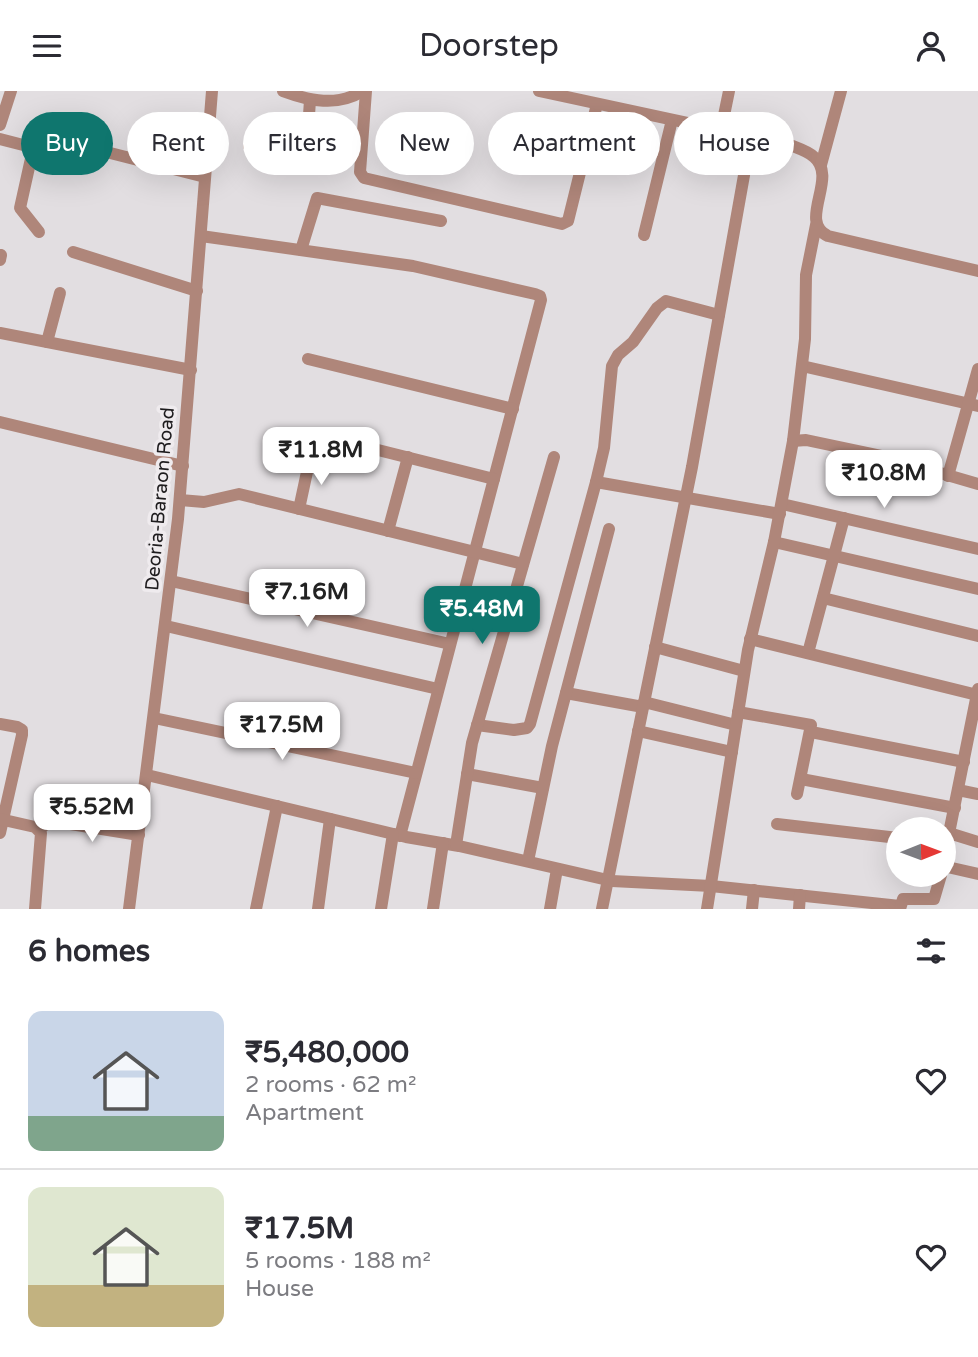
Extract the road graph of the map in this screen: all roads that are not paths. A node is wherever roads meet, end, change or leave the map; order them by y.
1 (11, 91) edge
2 (212, 91) edge
3 (284, 91) edge
4 (365, 91) edge
5 (539, 91) edge
6 (729, 91) edge
7 (841, 91) edge
8 (310, 100) junction
9 (597, 104) junction
10 (309, 112) edge
11 (725, 112) edge
12 (671, 120) junction
13 (674, 121) edge
14 (0, 125) edge
15 (0, 139) edge
16 (21, 145) edge
17 (794, 147) edge
18 (113, 154) edge
19 (821, 165) junction
20 (27, 175) edge
21 (744, 175) edge
22 (205, 177) junction
23 (412, 190) junction
24 (408, 214) junction
25 (441, 221) dead end
26 (816, 225) junction
27 (39, 232) dead end
28 (644, 235) dead end
29 (201, 236) junction
30 (301, 250) junction
31 (73, 252) dead end
32 (978, 271) edge
33 (197, 291) junction
34 (60, 293) dead end
35 (719, 315) junction
36 (0, 333) edge
37 (47, 342) junction
38 (308, 359) dead end
39 (802, 366) junction
40 (978, 369) edge
41 (191, 370) junction
42 (973, 405) edge
43 (513, 408) junction
44 (0, 422) edge
45 (793, 441) junction
46 (370, 448) dead end
47 (408, 457) junction
48 (554, 457) dead end
49 (310, 458) dead end
50 (183, 466) junction
51 (948, 476) junction
52 (494, 479) junction
53 (597, 482) junction
54 (978, 484) edge
55 (686, 498) junction
56 (180, 500) junction
57 (299, 509) junction
58 (781, 509) junction
59 (844, 518) junction
60 (609, 529) dead end
61 (388, 531) junction
62 (774, 542) junction
63 (978, 549) edge
64 (475, 551) junction
65 (834, 557) junction
66 (523, 564) junction
67 (172, 581) junction
68 (978, 589) edge
69 (823, 598) junction
70 (166, 626) junction
71 (978, 636) edge
72 (750, 639) junction
73 (450, 644) junction
74 (655, 647) junction
75 (808, 653) junction
76 (744, 671) junction
77 (438, 689) junction
78 (977, 692) edge
79 (566, 693) junction
80 (643, 705) junction
81 (976, 714) edge
82 (154, 719) junction
83 (737, 719) junction
84 (0, 724) edge
85 (477, 725) junction
86 (638, 731) junction
87 (811, 731) junction
88 (732, 752) junction
89 (964, 762) junction
90 (416, 773) junction
91 (467, 774) junction
92 (147, 775) junction
93 (800, 779) junction
94 (544, 788) junction
95 (958, 790) junction
96 (797, 794) dead end
97 (978, 794) edge
98 (277, 806) junction
99 (954, 808) junction
100 (952, 817) edge
101 (2, 819) edge
102 (330, 819) junction
103 (777, 824) dead end
104 (38, 829) junction
105 (0, 833) edge
106 (139, 835) junction
107 (396, 835) junction
108 (886, 837) edge
109 (956, 841) edge
110 (978, 842) edge
111 (449, 844) junction
112 (528, 861) junction
113 (956, 868) edge
114 (557, 869) junction
115 (978, 874) edge
116 (608, 880) junction
117 (711, 886) junction
118 (754, 890) junction
119 (800, 895) junction
120 (937, 904) edge
121 (864, 905) edge
122 (900, 907) edge
123 (35, 909) edge
124 (129, 909) edge
125 (256, 909) edge
126 (318, 909) edge
127 (381, 909) edge
128 (433, 909) edge
129 (550, 909) edge
130 (602, 909) edge
131 (708, 909) edge
132 (752, 909) edge
133 (799, 909) edge

1 - 14 street
2 - 22 street, Deoria-Baraon Road
3 - 8 street
4 - 8 street
4 - 23 street
5 - 9 street
6 - 11 street
7 - 19 street
8 - 10 street
9 - 12 street
9 - 23 street
12 - 13 street
12 - 28 street
15 - 16 street
17 - 19 street
18 - 22 street
19 - 26 street
20 - 27 street
21 - 35 street
22 - 29 street, Deoria-Baraon Road
23 - 24 street
24 - 25 street
24 - 30 street
26 - 32 street
26 - 39 street
29 - 30 street
29 - 33 street, Deoria-Baraon Road
30 - 43 street
31 - 33 street
33 - 41 street, Deoria-Baraon Road
34 - 37 street
35 - 53 street
35 - 55 street
36 - 37 street
37 - 41 street
38 - 43 street
39 - 42 street
39 - 45 street
40 - 42 street
41 - 50 street, Deoria-Baraon Road
42 - 51 street
43 - 52 street
44 - 50 street
45 - 51 street
45 - 58 street
46 - 47 street
47 - 52 street
47 - 61 street
48 - 66 street
49 - 57 street
50 - 56 street, Deoria-Baraon Road
51 - 54 street
52 - 64 street
53 - 55 street
53 - 85 street
55 - 58 street
55 - 74 street
56 - 57 street
56 - 67 street, Deoria-Baraon Road
57 - 61 street
58 - 59 street
58 - 62 street
59 - 63 street
59 - 65 street
60 - 79 street
61 - 64 street
62 - 65 street
62 - 72 street
64 - 66 street
64 - 73 street
65 - 68 street
65 - 69 street
66 - 85 street
67 - 70 street, Deoria-Baraon Road
67 - 73 street
69 - 71 street
69 - 75 street
70 - 77 street
70 - 82 street, Deoria-Baraon Road
72 - 75 street
72 - 76 street
73 - 77 street
74 - 76 street
74 - 80 street
75 - 78 street
76 - 83 street
77 - 90 street
78 - 81 street
79 - 80 street
79 - 94 street
80 - 83 street
80 - 86 street
81 - 89 street
82 - 90 street
82 - 92 street, Deoria-Baraon Road
83 - 87 street
83 - 88 street
84 - 101 street
85 - 91 street
86 - 88 street
86 - 116 street
87 - 89 street
87 - 93 street
88 - 117 street
89 - 95 street
90 - 107 street
91 - 94 street
91 - 111 street
92 - 98 street
92 - 106 street, Deoria-Baraon Road
93 - 96 street
93 - 99 street
94 - 112 street
95 - 97 street
95 - 99 street
98 - 102 street
98 - 125 street
99 - 100 street
101 - 104 street
101 - 105 street
102 - 107 street
102 - 126 street
103 - 108 street
104 - 106 street
104 - 123 street
106 - 124 street, Deoria-Baraon Road
107 - 111 street
107 - 127 street
109 - 110 street
111 - 112 street
111 - 128 street
112 - 114 street
113 - 115 street
114 - 116 street
114 - 129 street
116 - 117 street
116 - 130 street
117 - 118 street
117 - 131 street
118 - 119 street
118 - 132 street
119 - 121 street
119 - 133 street
120 - 122 street
121 - 122 street

